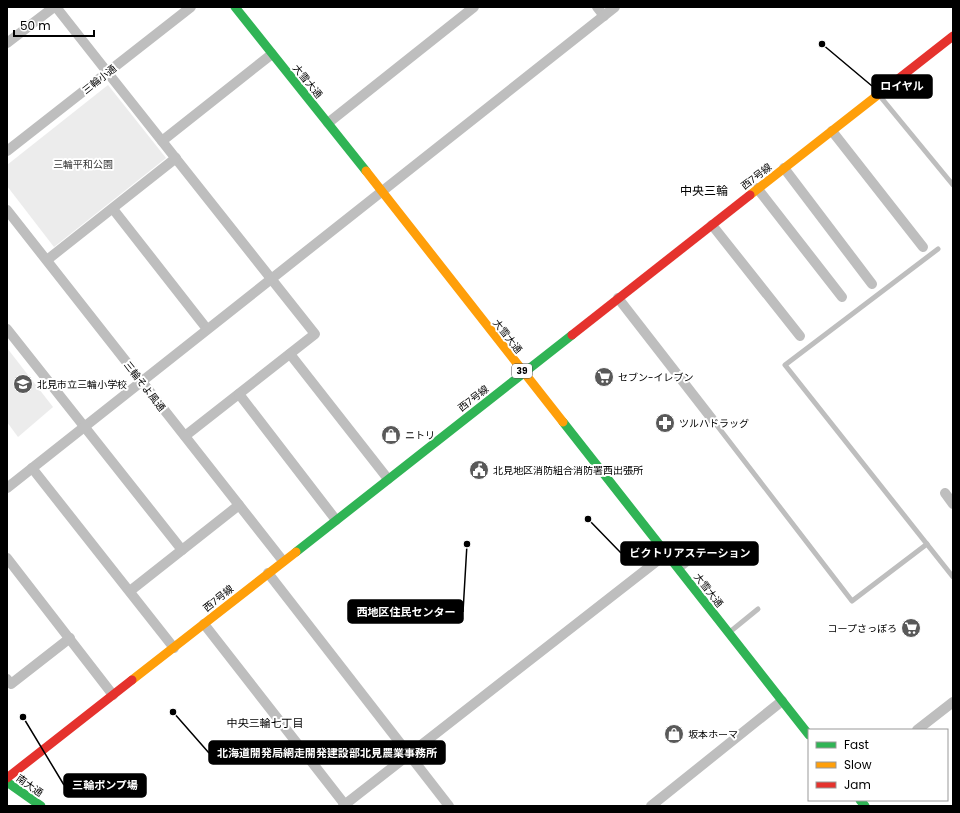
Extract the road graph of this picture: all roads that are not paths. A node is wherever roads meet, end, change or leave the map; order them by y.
1 (55, 7) edge
2 (191, 7) edge
3 (235, 7) edge
4 (474, 7) edge
5 (597, 7) edge
6 (615, 7) edge
7 (604, 16) junction
8 (953, 36) edge
9 (7, 43) edge
10 (272, 54) junction
11 (108, 73) junction
12 (879, 94) junction
13 (328, 123) junction
14 (832, 131) junction
15 (162, 141) junction
16 (7, 151) edge
17 (176, 158) junction
18 (784, 168) junction
19 (953, 185) edge
20 (757, 188) junction
21 (382, 191) junction
22 (113, 209) junction
23 (7, 210) edge
24 (712, 225) junction
25 (923, 247) dead end
26 (938, 249) dead end
27 (47, 260) junction
28 (270, 278) junction
29 (872, 284) dead end
30 (842, 297) dead end
31 (618, 298) junction
32 (7, 329) edge
33 (207, 329) junction
34 (800, 336) dead end
35 (290, 354) junction
36 (523, 372) junction
37 (141, 381) junction
38 (239, 394) junction
39 (712, 419) joint
40 (83, 427) junction
41 (185, 436) junction
42 (32, 468) junction
43 (388, 479) junction
44 (7, 488) edge
45 (945, 493) dead end
46 (953, 504) edge
47 (239, 505) junction
48 (336, 520) junction
49 (927, 544) junction
50 (709, 547) dead end
51 (182, 550) junction
52 (666, 554) junction
53 (7, 558) edge
54 (283, 561) junction
55 (679, 570) junction
56 (268, 573) junction
57 (953, 577) edge
58 (130, 591) junction
59 (758, 609) dead end
60 (204, 624) junction
61 (729, 633) junction
62 (70, 638) junction
63 (174, 648) junction
64 (7, 679) edge
65 (114, 695) junction
66 (782, 701) junction
67 (953, 702) edge
68 (918, 729) edge
69 (808, 734) edge
70 (409, 754) junction
71 (7, 778) edge
72 (7, 782) edge
73 (41, 806) edge
74 (345, 806) edge
75 (449, 806) edge
76 (651, 806) edge

1 - 9 street
1 - 11 street
2 - 11 street, 三輪小通
3 - 10 main road, 大雪大通 / 39
4 - 13 street
5 - 7 street
6 - 7 street
7 - 21 street
8 - 12 main road, 西7号線
10 - 13 main road, 大雪大通 / 39
10 - 15 street
11 - 15 street
11 - 16 street, 三輪小通
12 - 14 main road, 西7号線
12 - 19 lane
13 - 21 main road, 大雪大通 / 39
14 - 18 main road, 西7号線
14 - 25 street
15 - 17 street
17 - 22 street
17 - 28 street
18 - 20 main road, 西7号線
18 - 29 street
20 - 24 main road, 西7号線
20 - 30 street
21 - 28 street
21 - 36 main road, 大雪大通 / 39
22 - 27 street
22 - 33 street
23 - 27 street, 三輪そよ風通
24 - 31 main road, 西7号線
24 - 34 street
26 - 49 lane
27 - 37 street, 三輪そよ風通
28 - 33 street
28 - 35 street
31 - 36 main road, 西7号線
31 - 39 street
32 - 40 street
33 - 37 street
35 - 38 street
35 - 43 street
36 - 43 main road, 西7号線
36 - 52 main road, 大雪大通 / 39
37 - 40 street
37 - 41 street, 三輪そよ風通
38 - 41 street
38 - 48 street
39 - 49 lane
40 - 42 street
40 - 51 street
41 - 47 street, 三輪そよ風通
42 - 44 street
42 - 58 street
43 - 48 main road, 西7号線
45 - 46 street
47 - 51 street
47 - 54 street, 三輪そよ風通
48 - 54 main road, 西7号線
49 - 57 lane
50 - 55 lane
51 - 58 street
52 - 55 main road, 大雪大通 / 39
52 - 70 street
53 - 62 street
54 - 56 main road, 西7号線
55 - 61 main road, 大雪大通 / 39
56 - 60 main road, 西7号線
56 - 70 street
58 - 63 street
59 - 61 lane
60 - 63 main road, 西7号線
60 - 74 street
61 - 66 main road, 大雪大通 / 39
62 - 64 street
62 - 65 street
63 - 65 main road, 西7号線
65 - 71 main road, 西7号線
66 - 69 main road, 大雪大通 / 39
66 - 76 street
67 - 68 street
70 - 74 street
70 - 75 street
72 - 73 main road, 南大通

